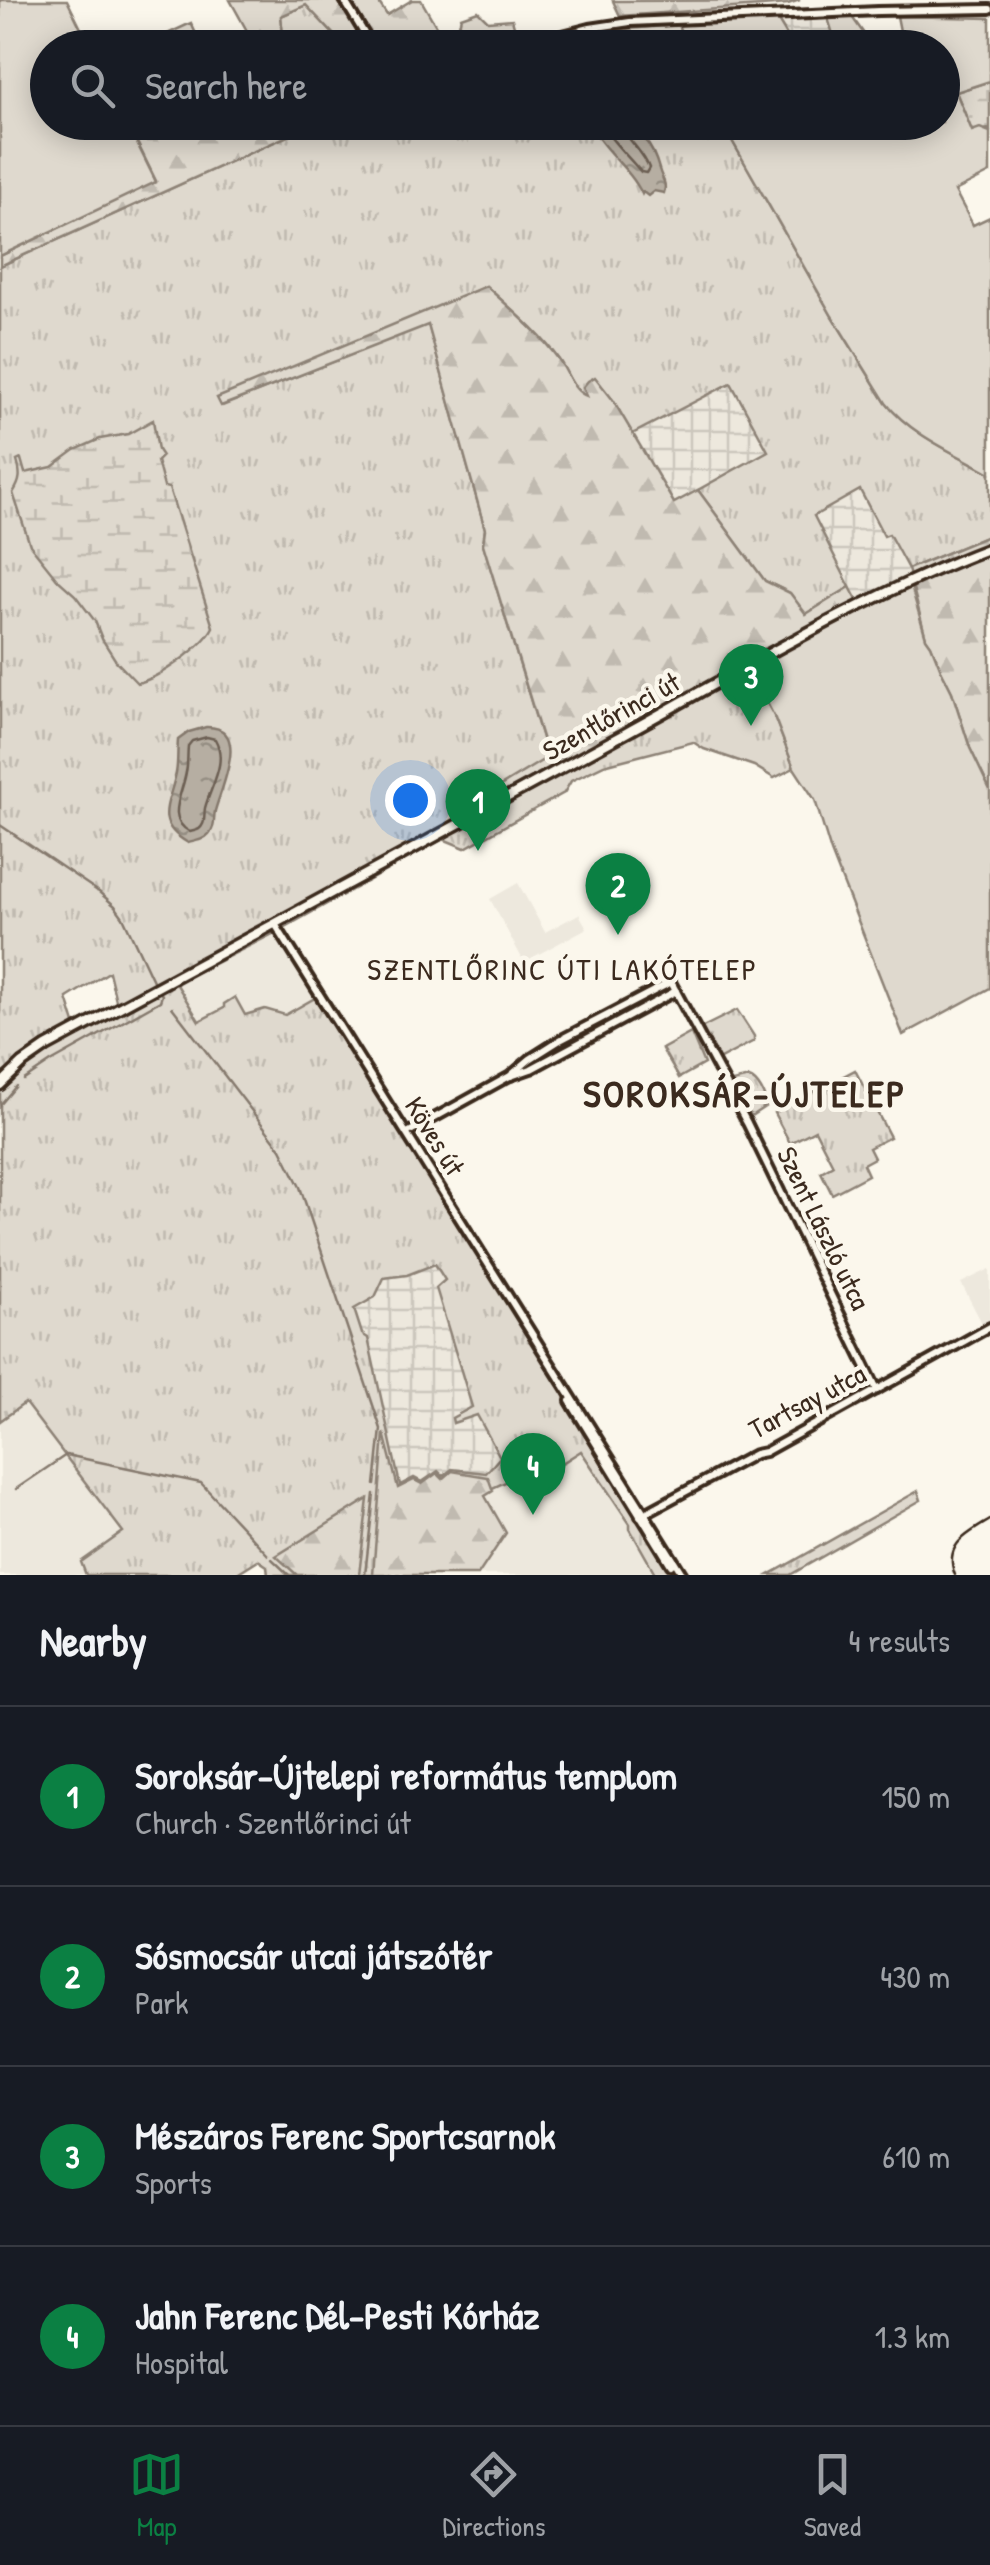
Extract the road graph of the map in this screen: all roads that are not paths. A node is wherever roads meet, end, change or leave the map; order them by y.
1 (344, 0) edge
2 (990, 9) edge
3 (362, 30) edge
4 (582, 30) edge
5 (990, 548) edge
6 (275, 924) junction
7 (676, 991) junction
8 (510, 1076) junction
9 (0, 1084) edge
10 (407, 1133) junction
11 (990, 1327) edge
12 (877, 1390) junction
13 (641, 1513) junction
14 (680, 1575) edge

1 - 3 street
2 - 4 street
5 - 6 main road, Szentlőrinci út
6 - 9 main road, Szentlőrinci út
6 - 10 street, Köves út
7 - 8 street
7 - 8 street, Szent László utca
7 - 12 street, Szent László utca
8 - 10 street
10 - 13 street, Köves út
11 - 12 street, Tartsay utca
12 - 13 street, Tartsay utca
13 - 14 street, Köves út

